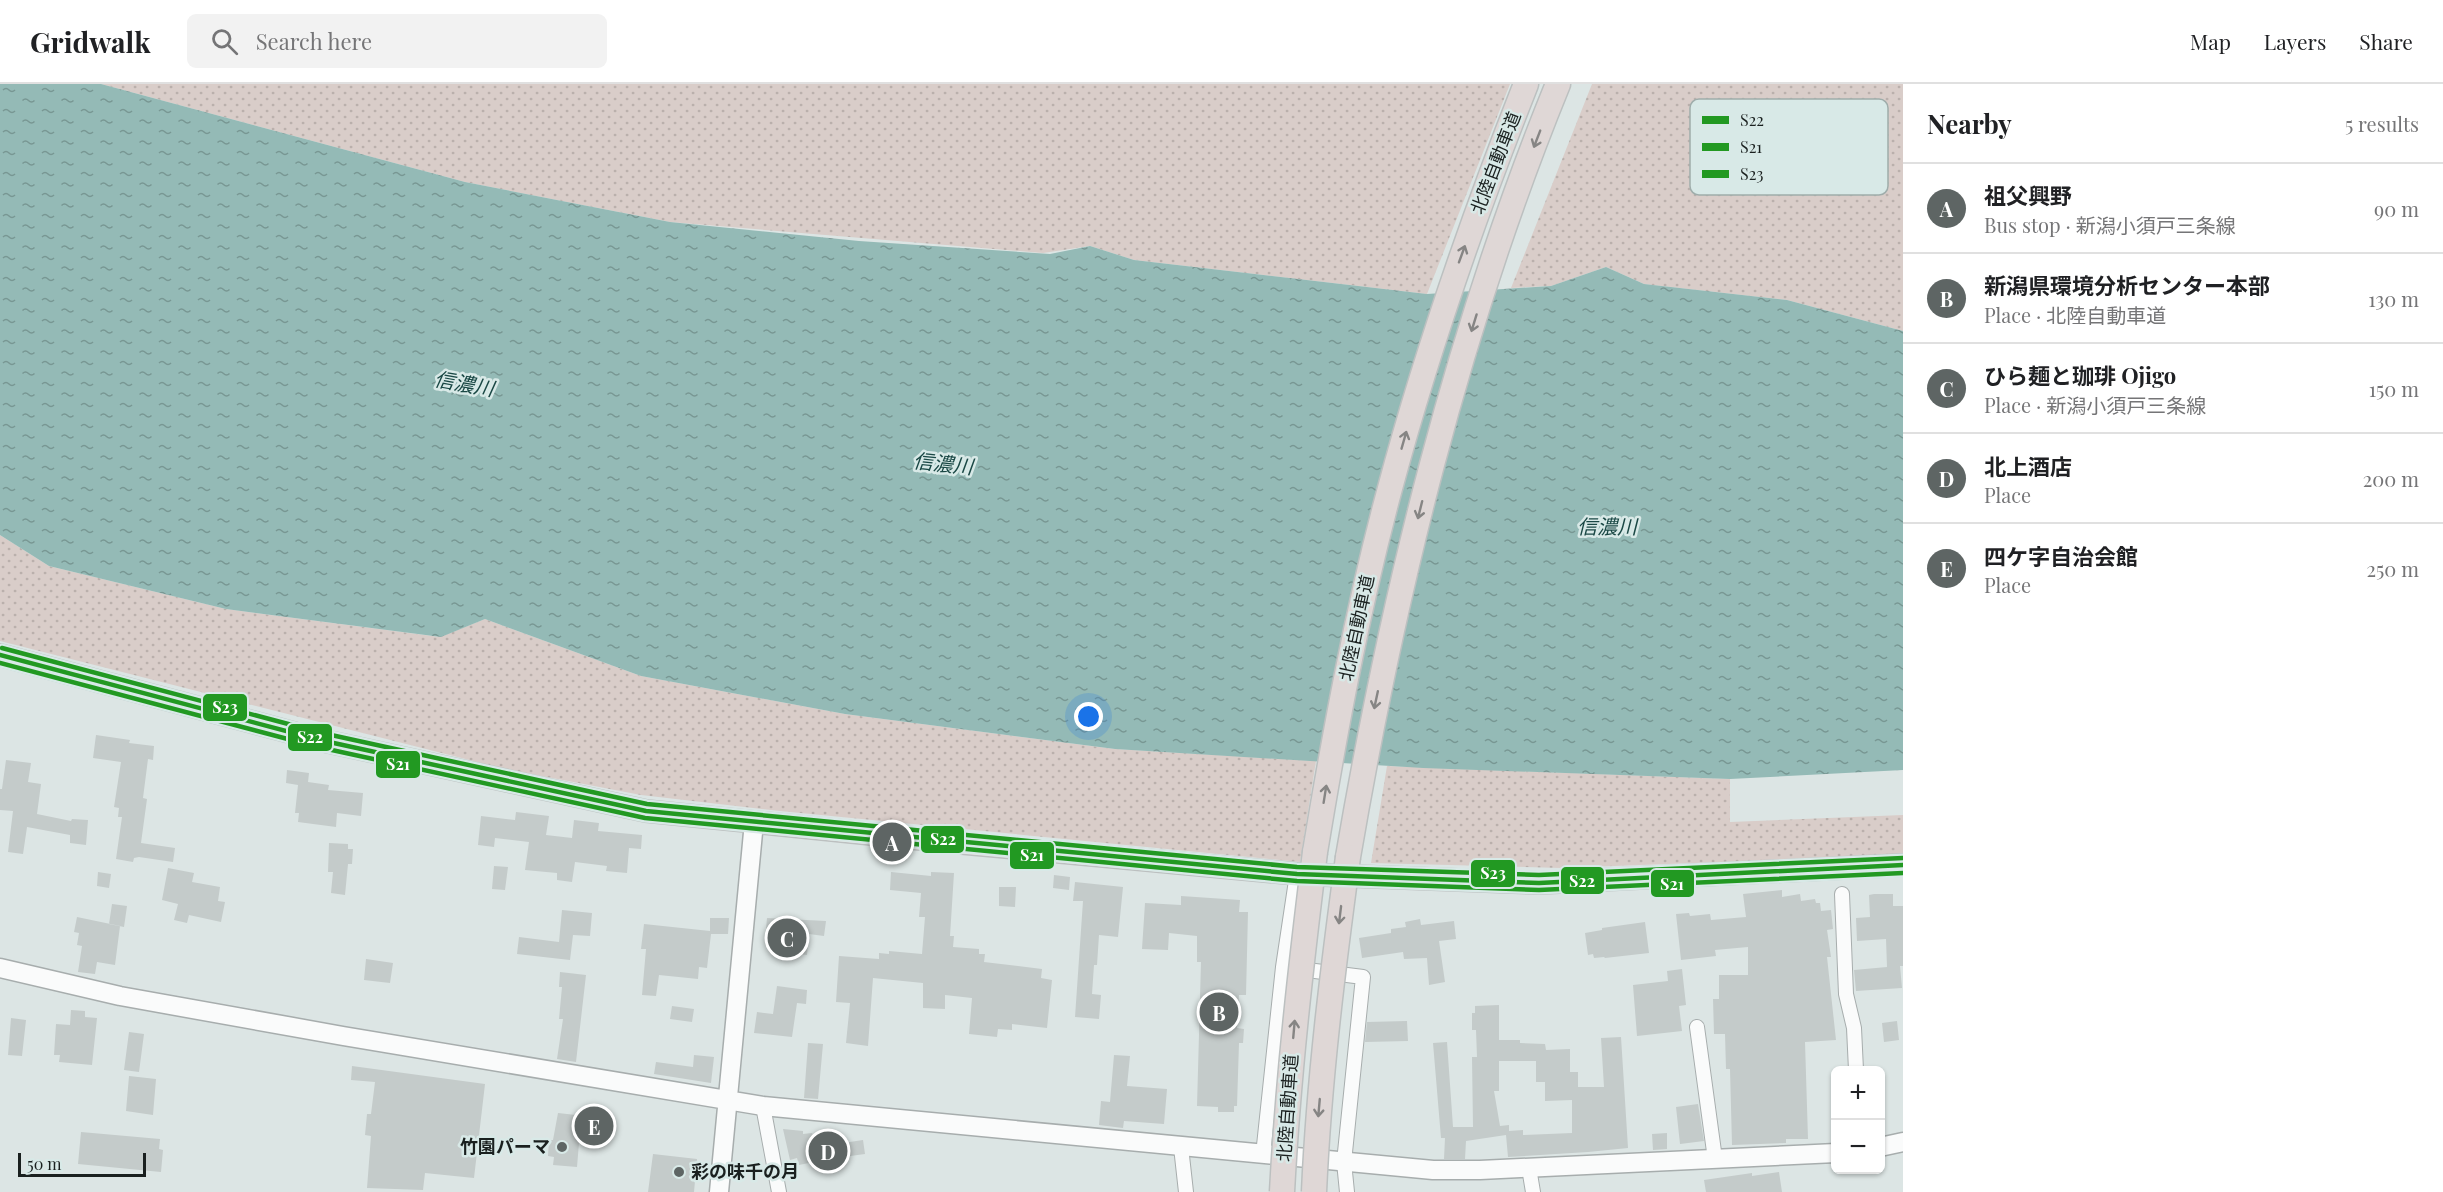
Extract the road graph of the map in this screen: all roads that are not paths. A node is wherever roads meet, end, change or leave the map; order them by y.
1 (1526, 84) edge
2 (1558, 84) edge
3 (0, 656) edge
4 (754, 822) junction
5 (1903, 865) edge
6 (1297, 874) junction
7 (1842, 894) dead end
8 (1283, 966) junction
9 (0, 968) edge
10 (1697, 1027) dead end
11 (1856, 1066) edge
12 (726, 1099) junction
13 (763, 1107) junction
14 (1903, 1142) edge
15 (1885, 1146) edge
16 (1181, 1147) junction
17 (1831, 1152) edge
18 (1263, 1155) junction
19 (1715, 1159) junction
20 (1344, 1162) junction
21 (1529, 1168) junction
22 (719, 1192) edge
23 (779, 1192) edge
24 (1186, 1192) edge
25 (1282, 1192) edge
26 (1314, 1192) edge
27 (1347, 1192) edge
28 (1533, 1192) edge

25 -> 1 highway, 北陸自動車道, bridge
2 -> 26 highway, 北陸自動車道, bridge
3 - 4 main road
4 - 6 main road
4 - 12 street
5 - 6 main road
6 - 8 street
7 - 11 street
8 - 18 street
8 - 20 street
9 - 12 street
10 - 19 street
12 - 13 street
12 - 22 street
13 - 16 street
13 - 23 street
14 - 15 street
16 - 18 street
16 - 24 street
17 - 19 street
18 - 20 street
19 - 21 street
20 - 21 street
20 - 27 street
21 - 28 street

